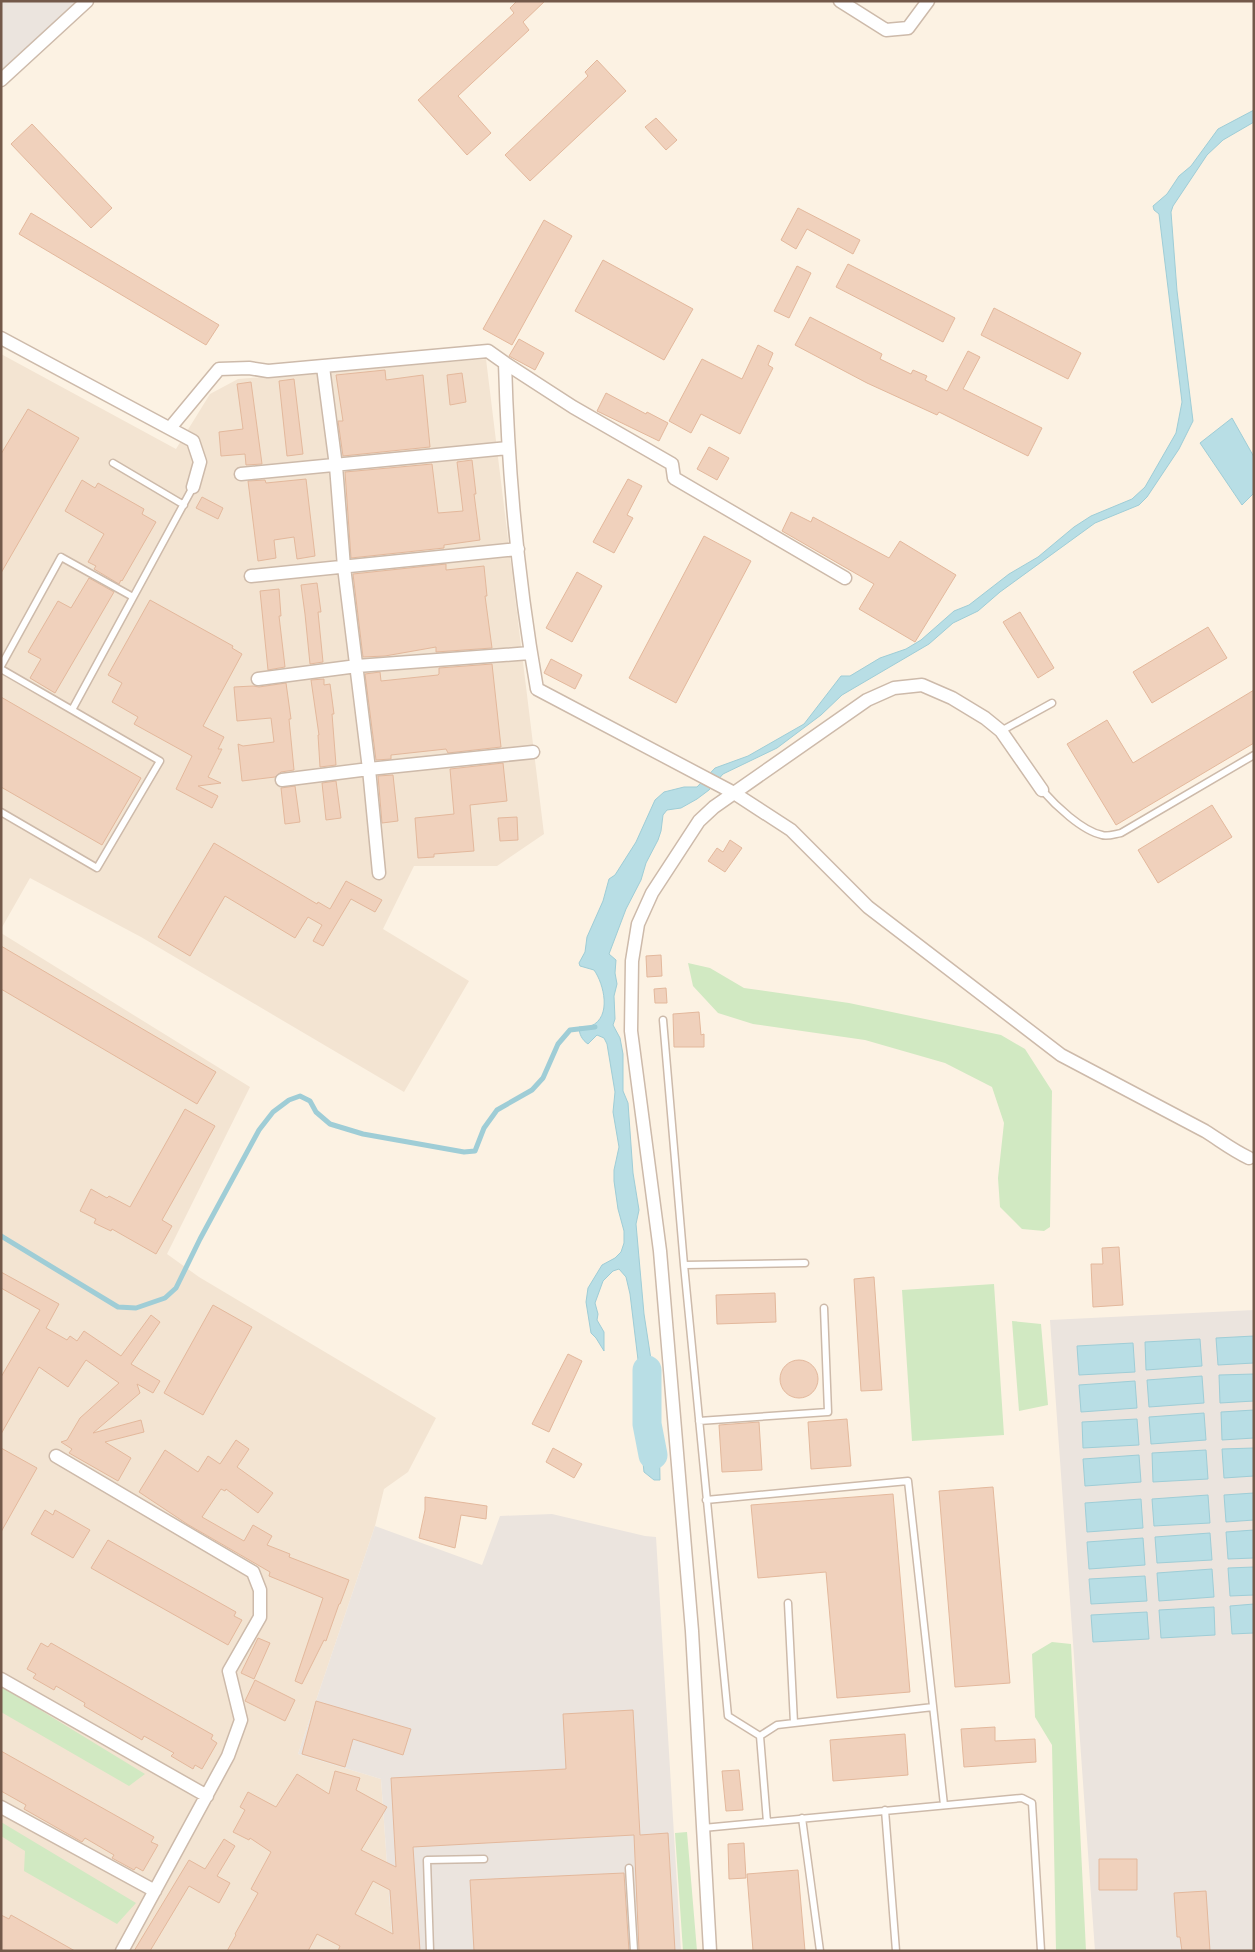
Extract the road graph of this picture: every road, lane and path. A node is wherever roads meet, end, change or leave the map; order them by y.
1 (87, 1) edge
2 (840, 1) edge
3 (928, 1) edge
4 (1, 80) edge
5 (1, 338) edge
6 (505, 364) junction
7 (323, 367) junction
8 (170, 428) junction
9 (508, 448) junction
10 (113, 463) dead end
11 (336, 466) junction
12 (241, 474) dead end
13 (192, 487) joint
14 (184, 505) junction
15 (518, 549) junction
16 (344, 567) junction
17 (251, 576) dead end
18 (845, 578) dead end
19 (133, 598) junction
20 (530, 653) junction
21 (357, 666) junction
22 (1, 668) edge
23 (258, 679) dead end
24 (1052, 703) dead end
25 (72, 710) junction
26 (1001, 731) junction
27 (533, 752) dead end
28 (1254, 755) edge
29 (369, 769) junction
30 (282, 780) dead end
31 (1042, 790) joint
32 (734, 793) junction
33 (1, 812) edge
34 (379, 873) dead end
35 (664, 1020) dead end
36 (1251, 1159) edge
37 (805, 1263) dead end
38 (684, 1265) junction
39 (824, 1308) dead end
40 (699, 1422) junction
41 (56, 1456) dead end
42 (706, 1500) junction
43 (788, 1603) dead end
44 (1, 1679) edge
45 (933, 1707) junction
46 (794, 1723) junction
47 (760, 1736) junction
48 (208, 1796) junction
49 (944, 1805) junction
50 (1, 1807) edge
51 (885, 1810) junction
52 (802, 1818) junction
53 (768, 1822) junction
54 (703, 1828) junction
55 (484, 1859) dead end
56 (629, 1868) dead end
57 (155, 1891) junction
58 (122, 1951) edge
59 (430, 1951) edge
60 (634, 1951) edge
61 (710, 1951) edge
62 (820, 1951) edge
63 (896, 1951) edge
64 (1041, 1951) edge

1 - 4 street
2 - 3 street
5 - 8 street
6 - 7 street
6 - 9 street
6 - 18 street
7 - 8 street
7 - 11 street
8 - 13 street
9 - 11 street
9 - 15 street
10 - 14 lane
11 - 12 street
11 - 16 street
13 - 14 lane
14 - 19 lane
15 - 16 street
15 - 20 street
16 - 17 street
16 - 21 street
19 - 22 lane
19 - 25 lane
20 - 21 street
20 - 32 street
21 - 23 street
21 - 29 street
22 - 25 lane
24 - 26 lane
25 - 33 lane
26 - 31 street
26 - 32 street
27 - 29 street
28 - 31 lane
29 - 30 street
29 - 34 street
32 - 36 street
32 - 54 street
35 - 38 lane
37 - 38 lane
38 - 40 lane
39 - 40 lane
40 - 42 lane
41 - 48 street
42 - 45 lane
42 - 47 lane
43 - 46 lane
44 - 48 street
45 - 46 lane
45 - 49 lane
46 - 47 lane
47 - 53 lane
48 - 57 street
49 - 51 lane
49 - 64 lane
50 - 57 street
51 - 52 lane
51 - 63 lane
52 - 53 lane
52 - 62 lane
53 - 54 lane
54 - 61 street
55 - 59 lane
56 - 60 lane
57 - 58 street

